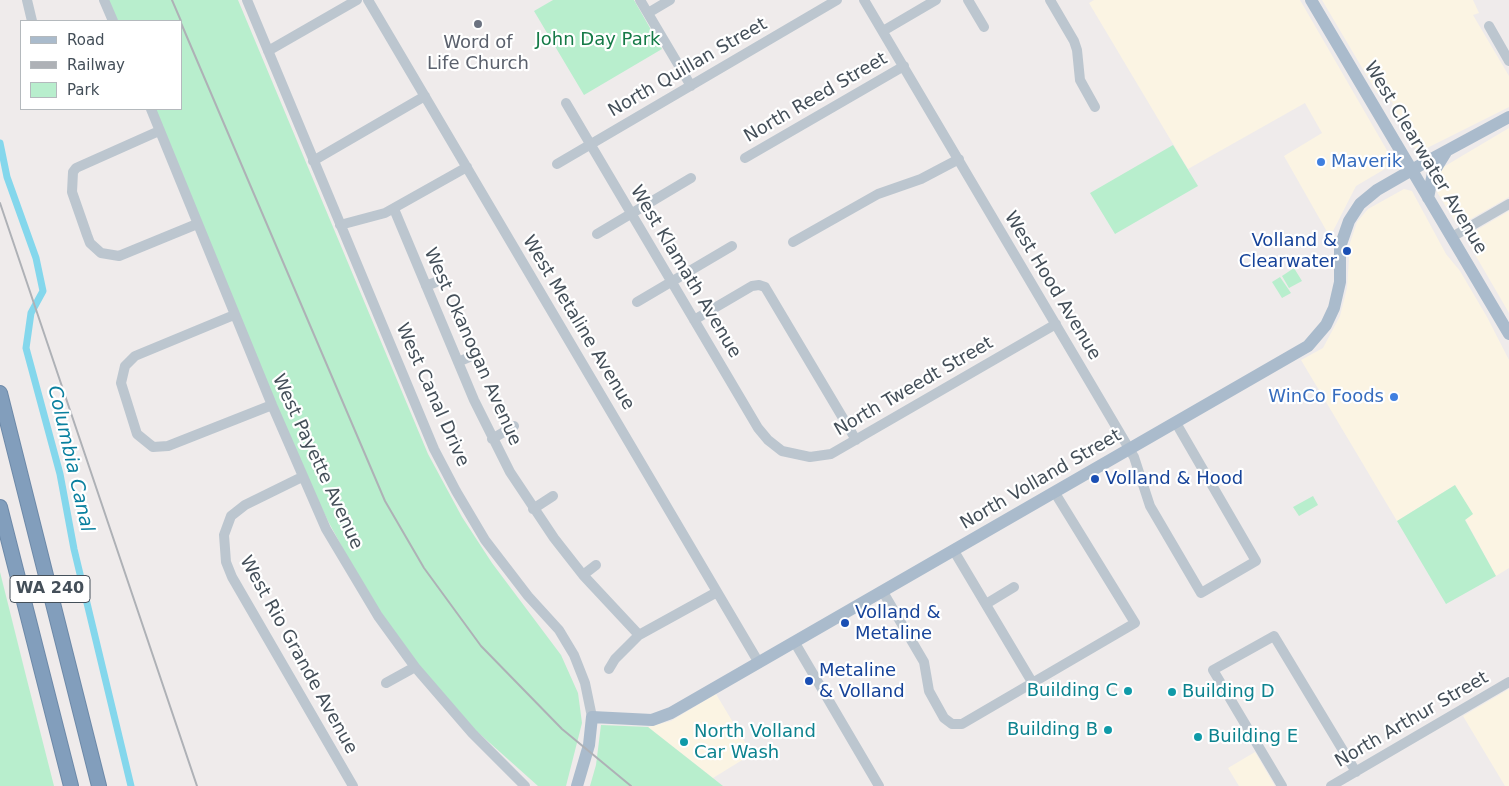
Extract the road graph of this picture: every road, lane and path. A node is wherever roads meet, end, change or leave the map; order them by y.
1 (27, 0) edge
2 (104, 0) edge
3 (247, 0) edge
4 (356, 0) edge
5 (368, 0) edge
6 (640, 0) edge
7 (670, 0) edge
8 (836, 0) edge
9 (864, 0) edge
10 (936, 0) edge
11 (968, 0) edge
12 (1050, 0) edge
13 (1311, 0) edge
14 (648, 13) junction
15 (32, 20) edge
16 (113, 20) edge
17 (1489, 26) dead end
18 (984, 27) dead end
19 (883, 31) junction
20 (268, 51) junction
21 (1509, 61) edge
22 (904, 66) junction
23 (691, 86) junction
24 (425, 96) junction
25 (566, 103) dead end
26 (1096, 106) dead end
27 (151, 110) edge
28 (1509, 116) edge
29 (159, 131) junction
30 (591, 144) junction
31 (1447, 150) junction
32 (745, 158) dead end
33 (958, 160) junction
34 (313, 161) junction
35 (557, 164) dead end
36 (467, 167) junction
37 (1412, 170) junction
38 (691, 178) dead end
39 (1428, 198) junction
40 (1509, 204) edge
41 (394, 209) junction
42 (632, 213) junction
43 (197, 224) junction
44 (340, 224) junction
45 (597, 234) dead end
46 (1452, 237) junction
47 (793, 242) dead end
48 (732, 246) dead end
49 (672, 281) junction
50 (436, 282) dead end
51 (426, 286) junction
52 (637, 302) dead end
53 (234, 315) junction
54 (694, 320) junction
55 (1056, 324) junction
56 (1509, 334) edge
57 (472, 356) dead end
58 (458, 362) junction
59 (0, 393) edge
60 (272, 406) junction
61 (1176, 423) junction
62 (514, 426) dead end
63 (492, 439) junction
64 (856, 440) junction
65 (1130, 449) junction
66 (782, 451) joint
67 (302, 477) junction
68 (1055, 493) junction
69 (553, 496) dead end
70 (0, 507) edge
71 (533, 509) junction
72 (954, 551) junction
73 (596, 565) dead end
74 (584, 575) junction
75 (1014, 587) dead end
76 (718, 592) junction
77 (883, 592) junction
78 (986, 604) junction
79 (639, 635) junction
80 (795, 643) junction
81 (760, 663) junction
82 (415, 667) junction
83 (609, 669) dead end
84 (1032, 682) junction
85 (1509, 682) edge
86 (386, 683) dead end
87 (592, 717) junction
88 (1356, 772) junction
89 (72, 786) edge
90 (99, 786) edge
91 (353, 786) edge
92 (525, 786) edge
93 (577, 786) edge
94 (879, 786) edge
95 (1282, 786) edge
96 (1331, 786) edge

1 - 15 street
2 - 16 street
3 - 20 street, West Canal Drive
4 - 20 street
5 - 24 street, West Metaline Avenue
6 - 14 street
7 - 14 street
8 - 23 street, North Quillan Street
9 - 19 street, West Hood Avenue
10 - 19 street, North Reed Street
11 - 18 street
12 - 26 street
13 - 37 main road, West Clearwater Avenue
14 - 23 street
17 - 21 street
19 - 22 street, West Hood Avenue
20 - 34 street, West Canal Drive
22 - 32 street, North Reed Street
22 - 33 street, West Hood Avenue
23 - 30 street, North Quillan Street
24 - 34 street
24 - 36 street, West Metaline Avenue
25 - 30 street, West Klamath Avenue
27 - 29 street, West Payette Avenue
28 - 31 main road, North Volland Street
29 - 43 street, West Payette Avenue
29 - 43 street
30 - 35 street, North Quillan Street
30 - 42 street, West Klamath Avenue
31 - 37 main road, North Volland Street
31 - 39 main road
33 - 47 street
33 - 55 street, West Hood Avenue
34 - 44 street, West Canal Drive
36 - 41 street
36 - 76 street, West Metaline Avenue
37 - 39 main road, West Clearwater Avenue
37 - 61 main road, North Volland Street
38 - 42 street
39 - 46 main road, West Clearwater Avenue
40 - 46 street
41 - 44 street
41 - 51 street, West Okanogan Avenue
42 - 45 street
42 - 49 street, West Klamath Avenue
43 - 53 street, West Payette Avenue
44 - 87 street, West Canal Drive
46 - 56 main road, West Clearwater Avenue
48 - 49 street
49 - 52 street
49 - 54 street, West Klamath Avenue
50 - 51 street
51 - 58 street, West Okanogan Avenue
53 - 60 street, West Payette Avenue
53 - 60 street
54 - 64 street
54 - 66 street, West Klamath Avenue
55 - 64 street, North Tweedt Street
55 - 65 street, West Hood Avenue
57 - 58 street
58 - 63 street, West Okanogan Avenue
59 - 90 highway, WA 240
60 - 67 street, West Payette Avenue
61 - 65 main road, North Volland Street
61 - 65 street, West Hood Avenue
62 - 63 street
63 - 71 street, West Okanogan Avenue
64 - 66 street, North Tweedt Street
65 - 68 main road, North Volland Street
67 - 82 street, West Payette Avenue
67 - 91 street, West Rio Grande Avenue
68 - 72 main road, North Volland Street
68 - 84 street
69 - 71 street
70 - 89 highway, WA 240
71 - 74 street, West Okanogan Avenue
72 - 77 main road, North Volland Street
72 - 78 street
73 - 74 street
74 - 79 street, West Okanogan Avenue
75 - 78 street
76 - 79 street
76 - 81 street, West Metaline Avenue
77 - 80 main road, North Volland Street
77 - 84 street
78 - 84 street
79 - 83 street
80 - 81 main road, North Volland Street
80 - 94 street
81 - 87 main road, North Volland Street
82 - 86 street
82 - 92 street, West Payette Avenue
85 - 88 street, North Arthur Street
87 - 93 main road, West Canal Drive
88 - 95 street
88 - 96 street, North Arthur Street

